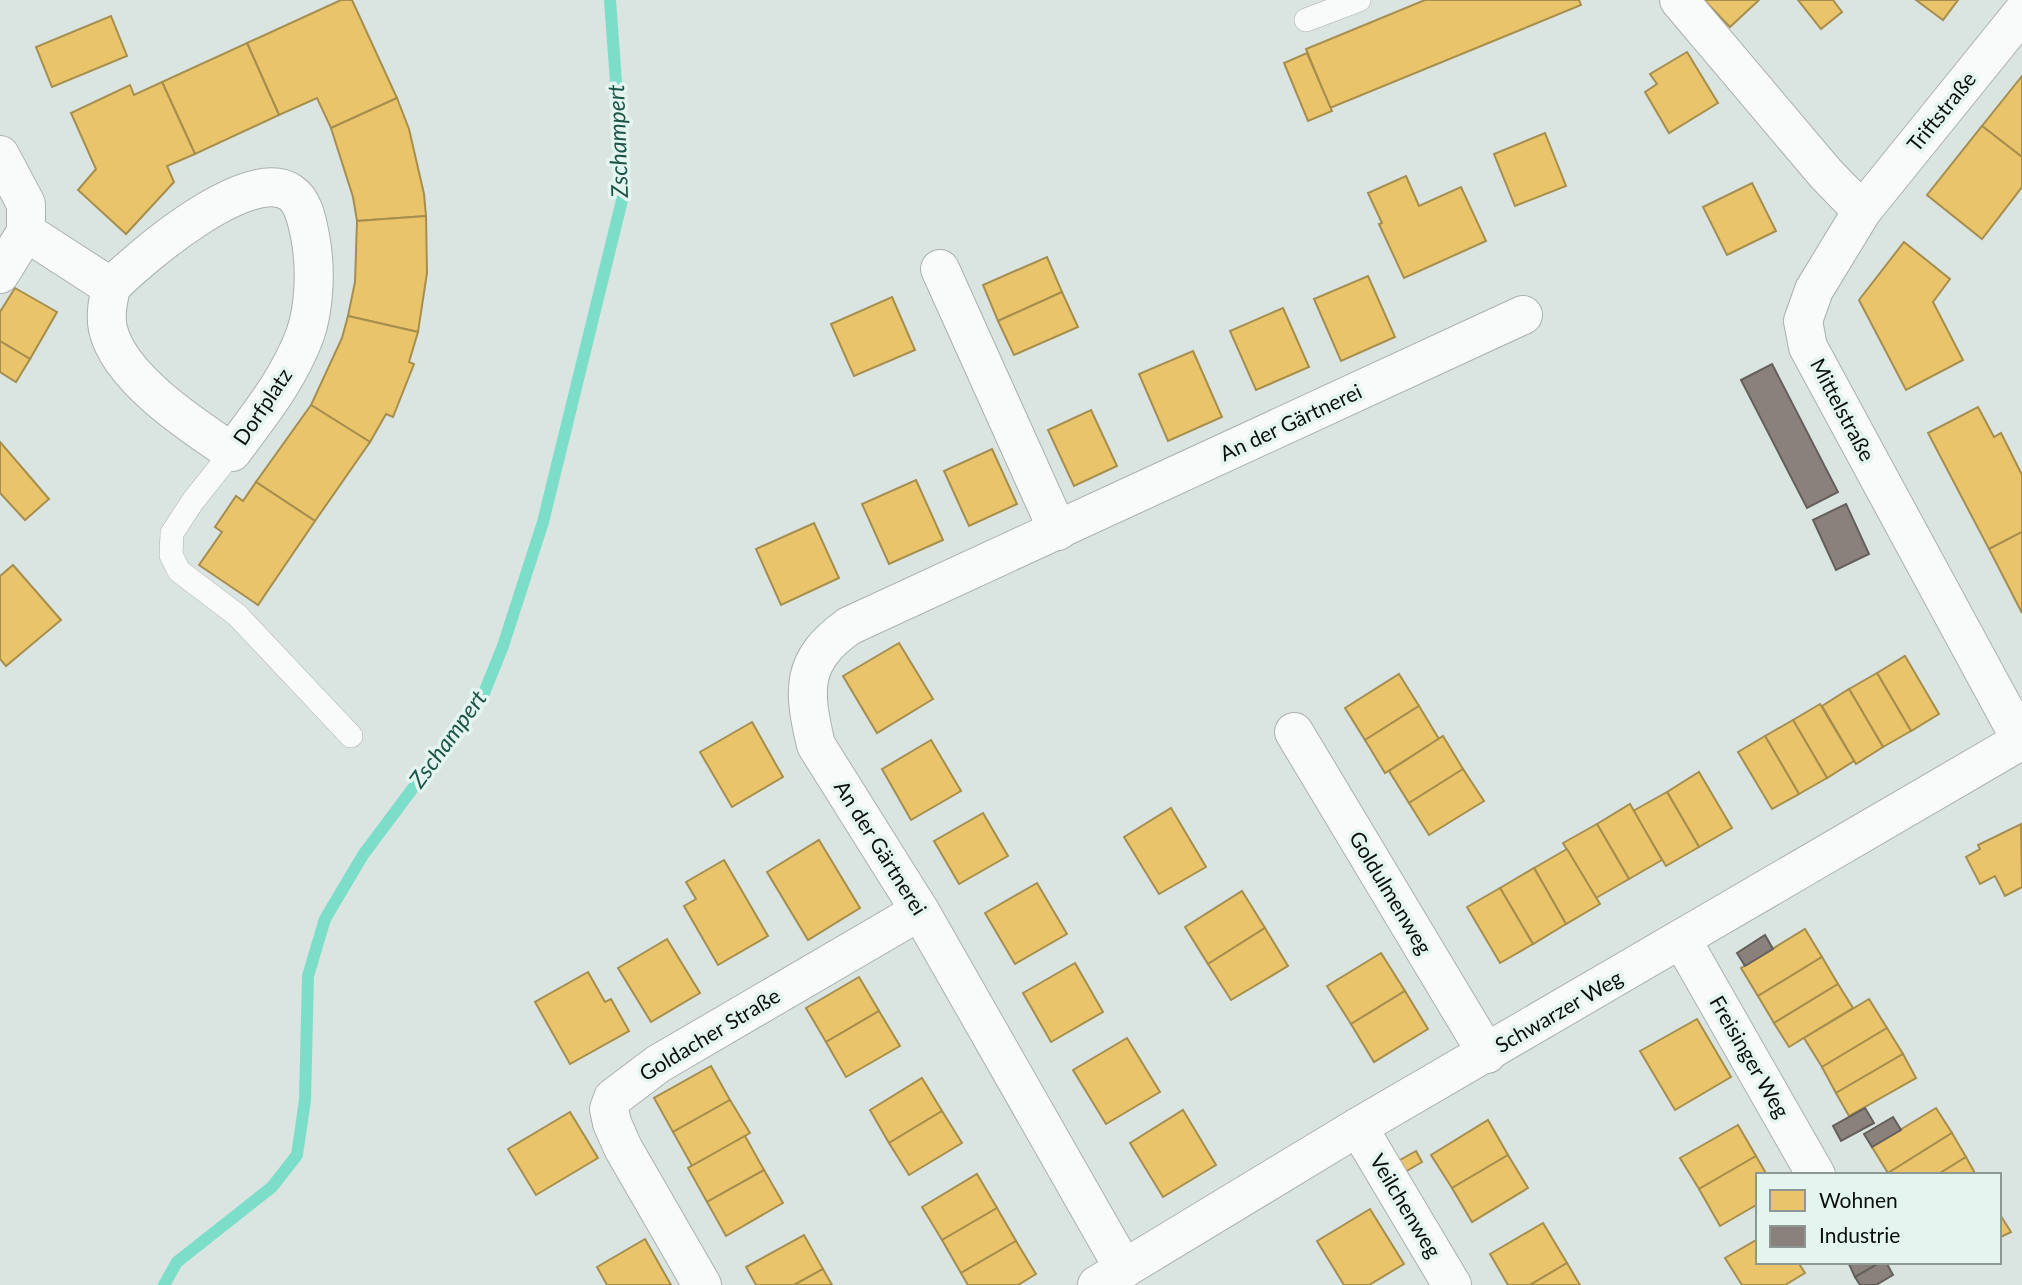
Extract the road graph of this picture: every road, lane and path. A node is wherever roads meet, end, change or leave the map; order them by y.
1 (1359, 0) edge
2 (1679, 0) edge
3 (2022, 13) edge
4 (1306, 20) dead end
5 (0, 155) edge
6 (1863, 211) junction
7 (26, 232) junction
8 (940, 269) dead end
9 (0, 274) edge
10 (111, 287) junction
11 (1523, 316) dead end
12 (232, 452) junction
13 (1058, 531) junction
14 (1294, 732) dead end
15 (351, 736) dead end
16 (2022, 741) edge
17 (920, 911) junction
18 (1682, 940) junction
19 (1487, 1054) junction
20 (1358, 1127) junction
21 (1815, 1173) edge
22 (1111, 1277) edge
23 (702, 1285) edge
24 (1452, 1285) edge

1 - 4 lane
2 - 6 street
3 - 6 street, Triftstraße
5 - 7 street
6 - 16 street, Mittelstraße
7 - 9 street
7 - 10 street
8 - 13 street
10 - 12 street, Dorfplatz
10 - 12 street, Dorfplatz
11 - 13 street, An der Gärtnerei
12 - 15 lane
13 - 17 street, An der Gärtnerei
14 - 19 street, Goldulmenweg
16 - 18 street, Schwarzer Weg
17 - 22 street, An der Gärtnerei
17 - 23 street, Goldacher Straße
18 - 19 street, Schwarzer Weg
18 - 21 street, Freisinger Weg
19 - 20 street, Schwarzer Weg
20 - 22 street, Schwarzer Weg
20 - 24 street, Veilchenweg

